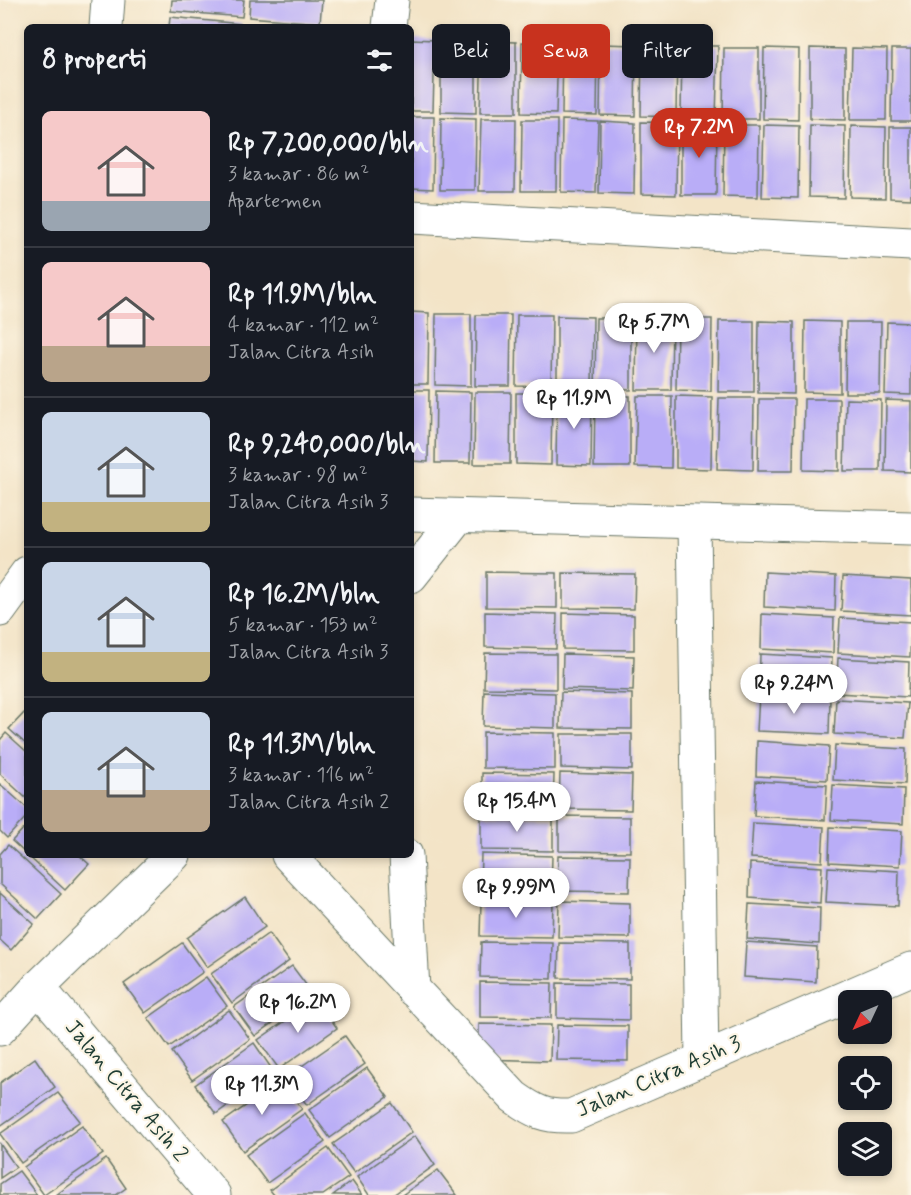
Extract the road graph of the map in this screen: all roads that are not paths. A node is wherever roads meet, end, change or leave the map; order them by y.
1 (108, 0) edge
2 (392, 0) edge
3 (106, 24) edge
4 (389, 24) edge
5 (414, 217) edge
6 (911, 244) edge
7 (414, 514) edge
8 (458, 517) junction
9 (694, 523) junction
10 (911, 528) edge
11 (414, 572) edge
12 (24, 577) edge
13 (0, 610) edge
14 (171, 858) edge
15 (291, 858) edge
16 (406, 858) edge
17 (911, 969) edge
18 (38, 987) junction
19 (413, 990) junction
20 (0, 1029) edge
21 (702, 1060) junction
22 (214, 1195) edge

1 - 3 street
2 - 4 street
5 - 6 street
7 - 8 street
8 - 9 street
8 - 11 street
9 - 10 street
9 - 21 street
12 - 13 street
14 - 18 street
15 - 19 street, Jalan Citra Asih 3
16 - 19 street
17 - 21 street, Jalan Citra Asih 3
18 - 20 street
18 - 22 street, Jalan Citra Asih 2
19 - 21 street, Jalan Citra Asih 3

